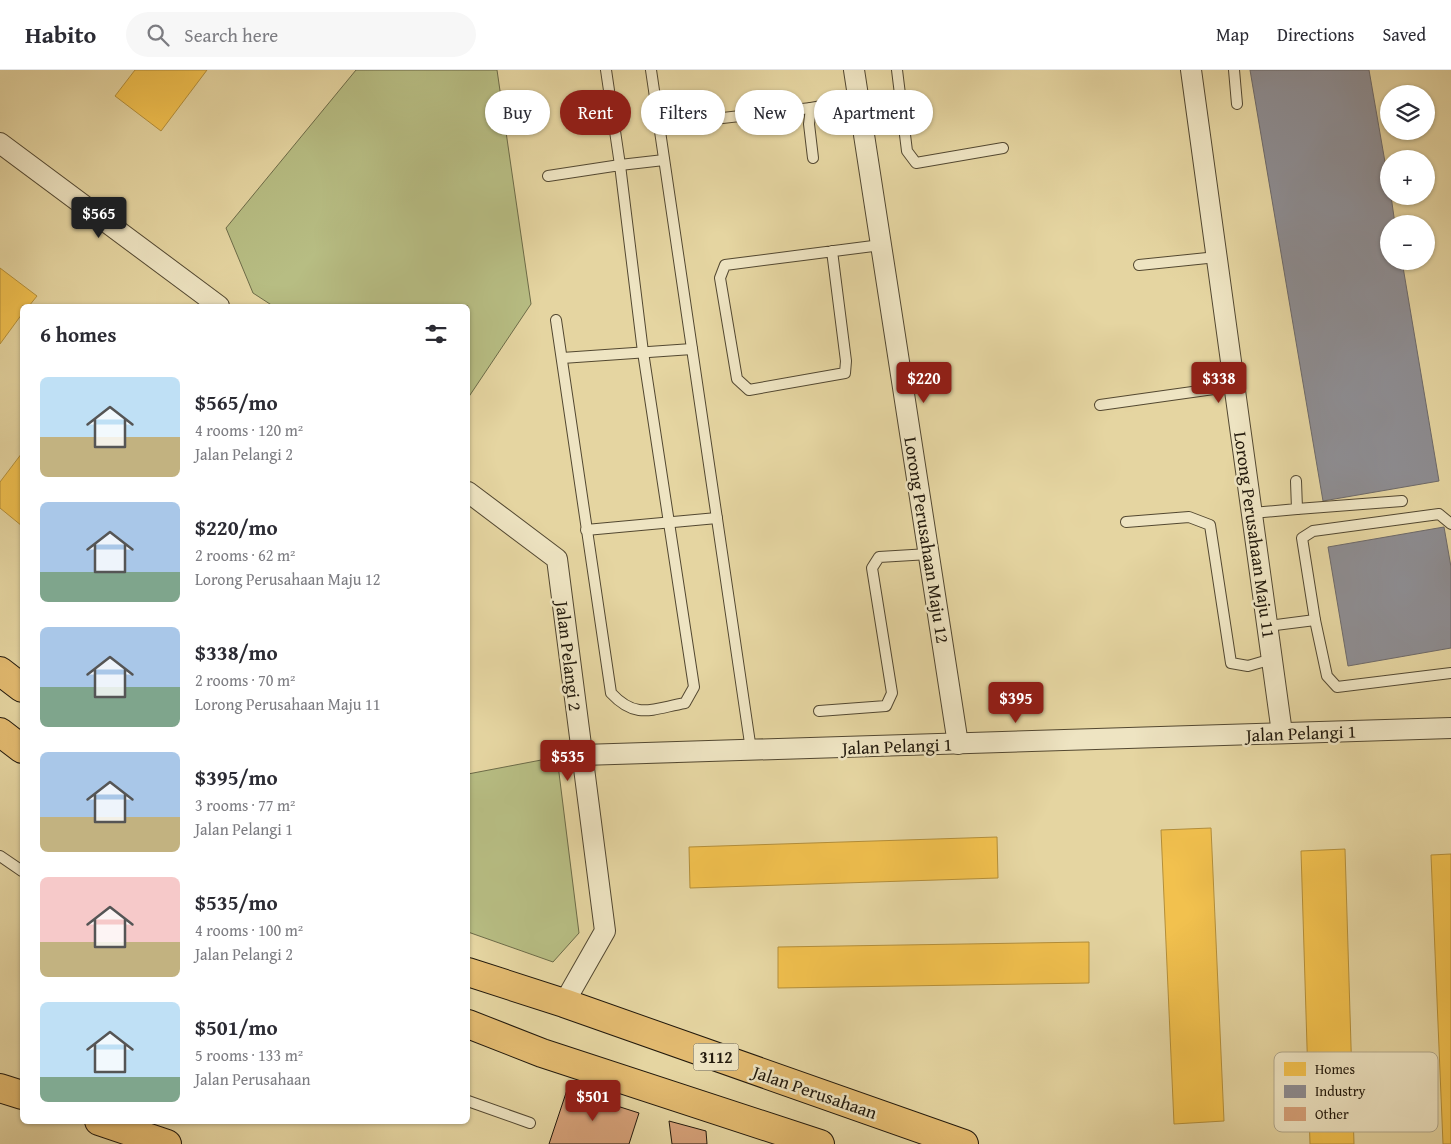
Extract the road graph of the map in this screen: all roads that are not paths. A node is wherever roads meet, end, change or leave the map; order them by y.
1 (606, 70) edge
2 (651, 70) edge
3 (854, 70) edge
4 (897, 70) edge
5 (1191, 70) edge
6 (1234, 70) edge
7 (857, 90) edge
8 (1237, 104) dead end
9 (814, 107) edge
10 (811, 108) junction
11 (725, 118) edge
12 (864, 135) edge
13 (0, 143) edge
14 (1003, 148) dead end
15 (813, 158) dead end
16 (664, 160) junction
17 (620, 165) junction
18 (548, 176) dead end
19 (881, 245) junction
20 (832, 251) junction
21 (1217, 257) junction
22 (1139, 265) dead end
23 (216, 304) edge
24 (556, 320) dead end
25 (692, 349) junction
26 (643, 352) junction
27 (562, 358) junction
28 (1235, 386) junction
29 (1100, 406) dead end
30 (1296, 481) dead end
31 (470, 494) edge
32 (1402, 500) dead end
33 (1297, 509) junction
34 (1252, 513) junction
35 (717, 518) junction
36 (669, 522) junction
37 (1126, 522) dead end
38 (1451, 524) edge
39 (586, 530) junction
40 (929, 554) junction
41 (1315, 620) junction
42 (1268, 626) junction
43 (1272, 659) junction
44 (0, 671) edge
45 (1451, 672) edge
46 (20, 686) edge
47 (819, 711) dead end
48 (1451, 728) edge
49 (0, 732) edge
50 (1282, 733) junction
51 (958, 744) junction
52 (20, 747) edge
53 (751, 750) junction
54 (582, 755) junction
55 (0, 856) edge
56 (20, 870) edge
57 (470, 973) edge
58 (564, 1003) junction
59 (470, 1025) edge
60 (0, 1088) edge
61 (20, 1094) edge
62 (470, 1102) edge
63 (530, 1123) dead end
64 (109, 1124) edge
65 (167, 1144) edge
66 (820, 1144) edge
67 (964, 1144) edge

1 - 17 lane
2 - 16 lane
3 - 7 street, Lorong Perusahaan Maju 12
4 - 14 lane
5 - 21 street, Lorong Perusahaan Maju 11
6 - 8 lane
9 - 10 lane
10 - 11 lane
10 - 15 lane
12 - 19 street, Lorong Perusahaan Maju 12
13 - 23 street
16 - 17 lane
16 - 25 lane
17 - 18 lane
17 - 26 lane
19 - 20 lane
19 - 40 street, Lorong Perusahaan Maju 12
20 - 20 lane
21 - 22 lane
21 - 28 street, Lorong Perusahaan Maju 11
24 - 27 lane
25 - 26 lane
25 - 35 lane
26 - 27 lane
26 - 36 lane
27 - 39 lane
28 - 29 lane
28 - 34 street, Lorong Perusahaan Maju 11
30 - 33 lane
31 - 54 street, Jalan Pelangi 2
32 - 33 lane
33 - 34 lane
34 - 42 street, Lorong Perusahaan Maju 11
35 - 36 lane
35 - 53 lane
36 - 39 lane
36 - 39 lane
37 - 43 lane
38 - 41 lane
40 - 47 lane
40 - 51 street, Lorong Perusahaan Maju 12
41 - 42 lane
41 - 45 lane
42 - 43 street, Lorong Perusahaan Maju 11
43 - 50 street, Lorong Perusahaan Maju 11
44 - 46 main road
48 - 50 street, Jalan Pelangi 1
49 - 52 main road
50 - 51 street, Jalan Pelangi 1
51 - 53 street, Jalan Pelangi 1
53 - 54 street, Jalan Pelangi 1
54 - 58 street, Jalan Pelangi 2
55 - 56 lane
57 - 58 main road, Jalan Perusahaan / 3112
58 - 67 main road, Jalan Perusahaan / 3112
59 - 66 main road
60 - 61 main road
62 - 63 lane
64 - 65 main road

